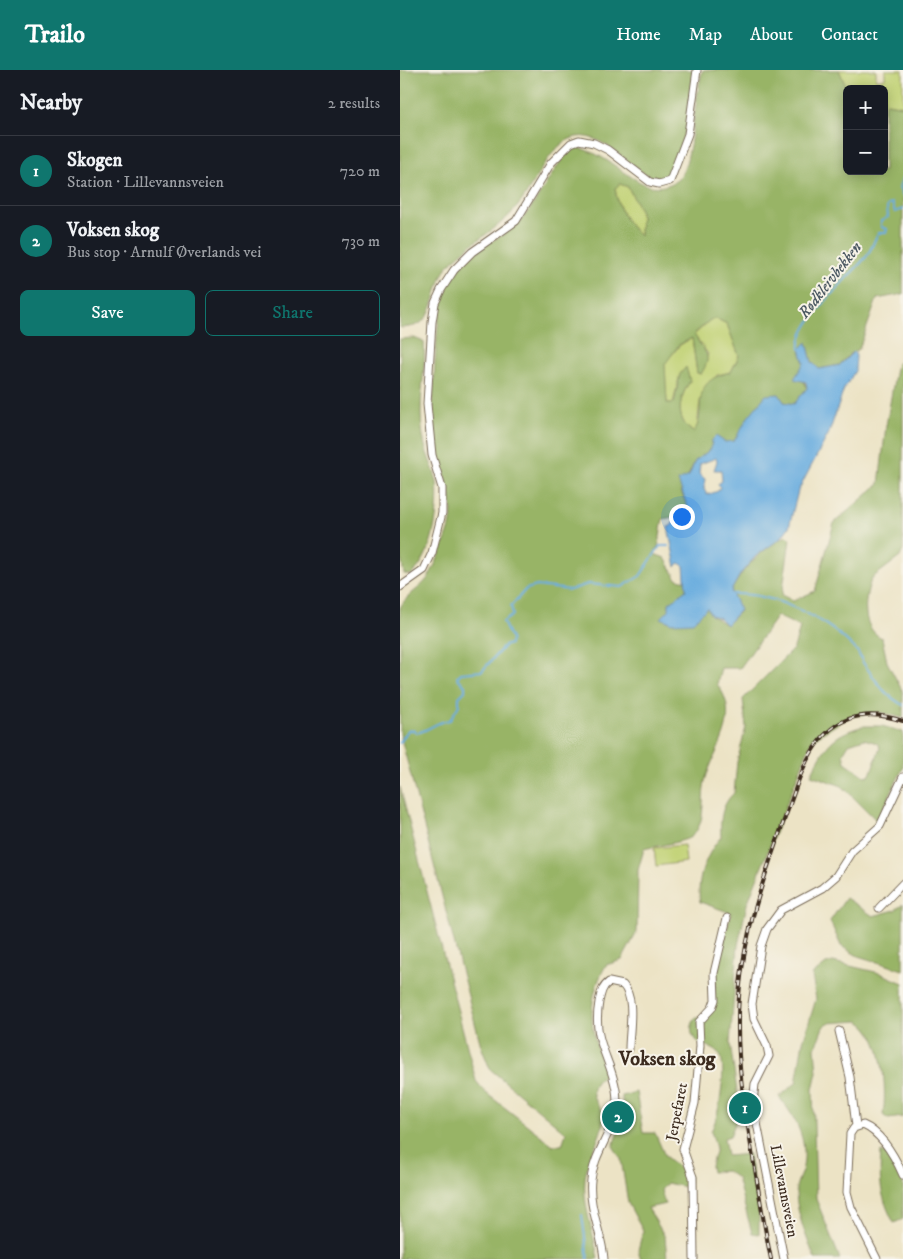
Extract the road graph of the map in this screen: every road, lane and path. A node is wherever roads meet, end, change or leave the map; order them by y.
1 (697, 70) edge
2 (400, 587) edge
3 (903, 777) edge
4 (903, 883) edge
5 (879, 908) dead end
6 (727, 918) dead end
7 (839, 1031) dead end
8 (629, 1048) dead end
9 (856, 1126) junction
10 (903, 1175) edge
11 (604, 1259) edge
12 (694, 1259) edge
13 (784, 1259) edge
14 (877, 1259) edge

1 - 2 street
3 - 13 street, Lillevannsveien
4 - 5 street
6 - 12 street, Jerpefaret
7 - 9 street
8 - 11 street
9 - 10 street
9 - 14 street

